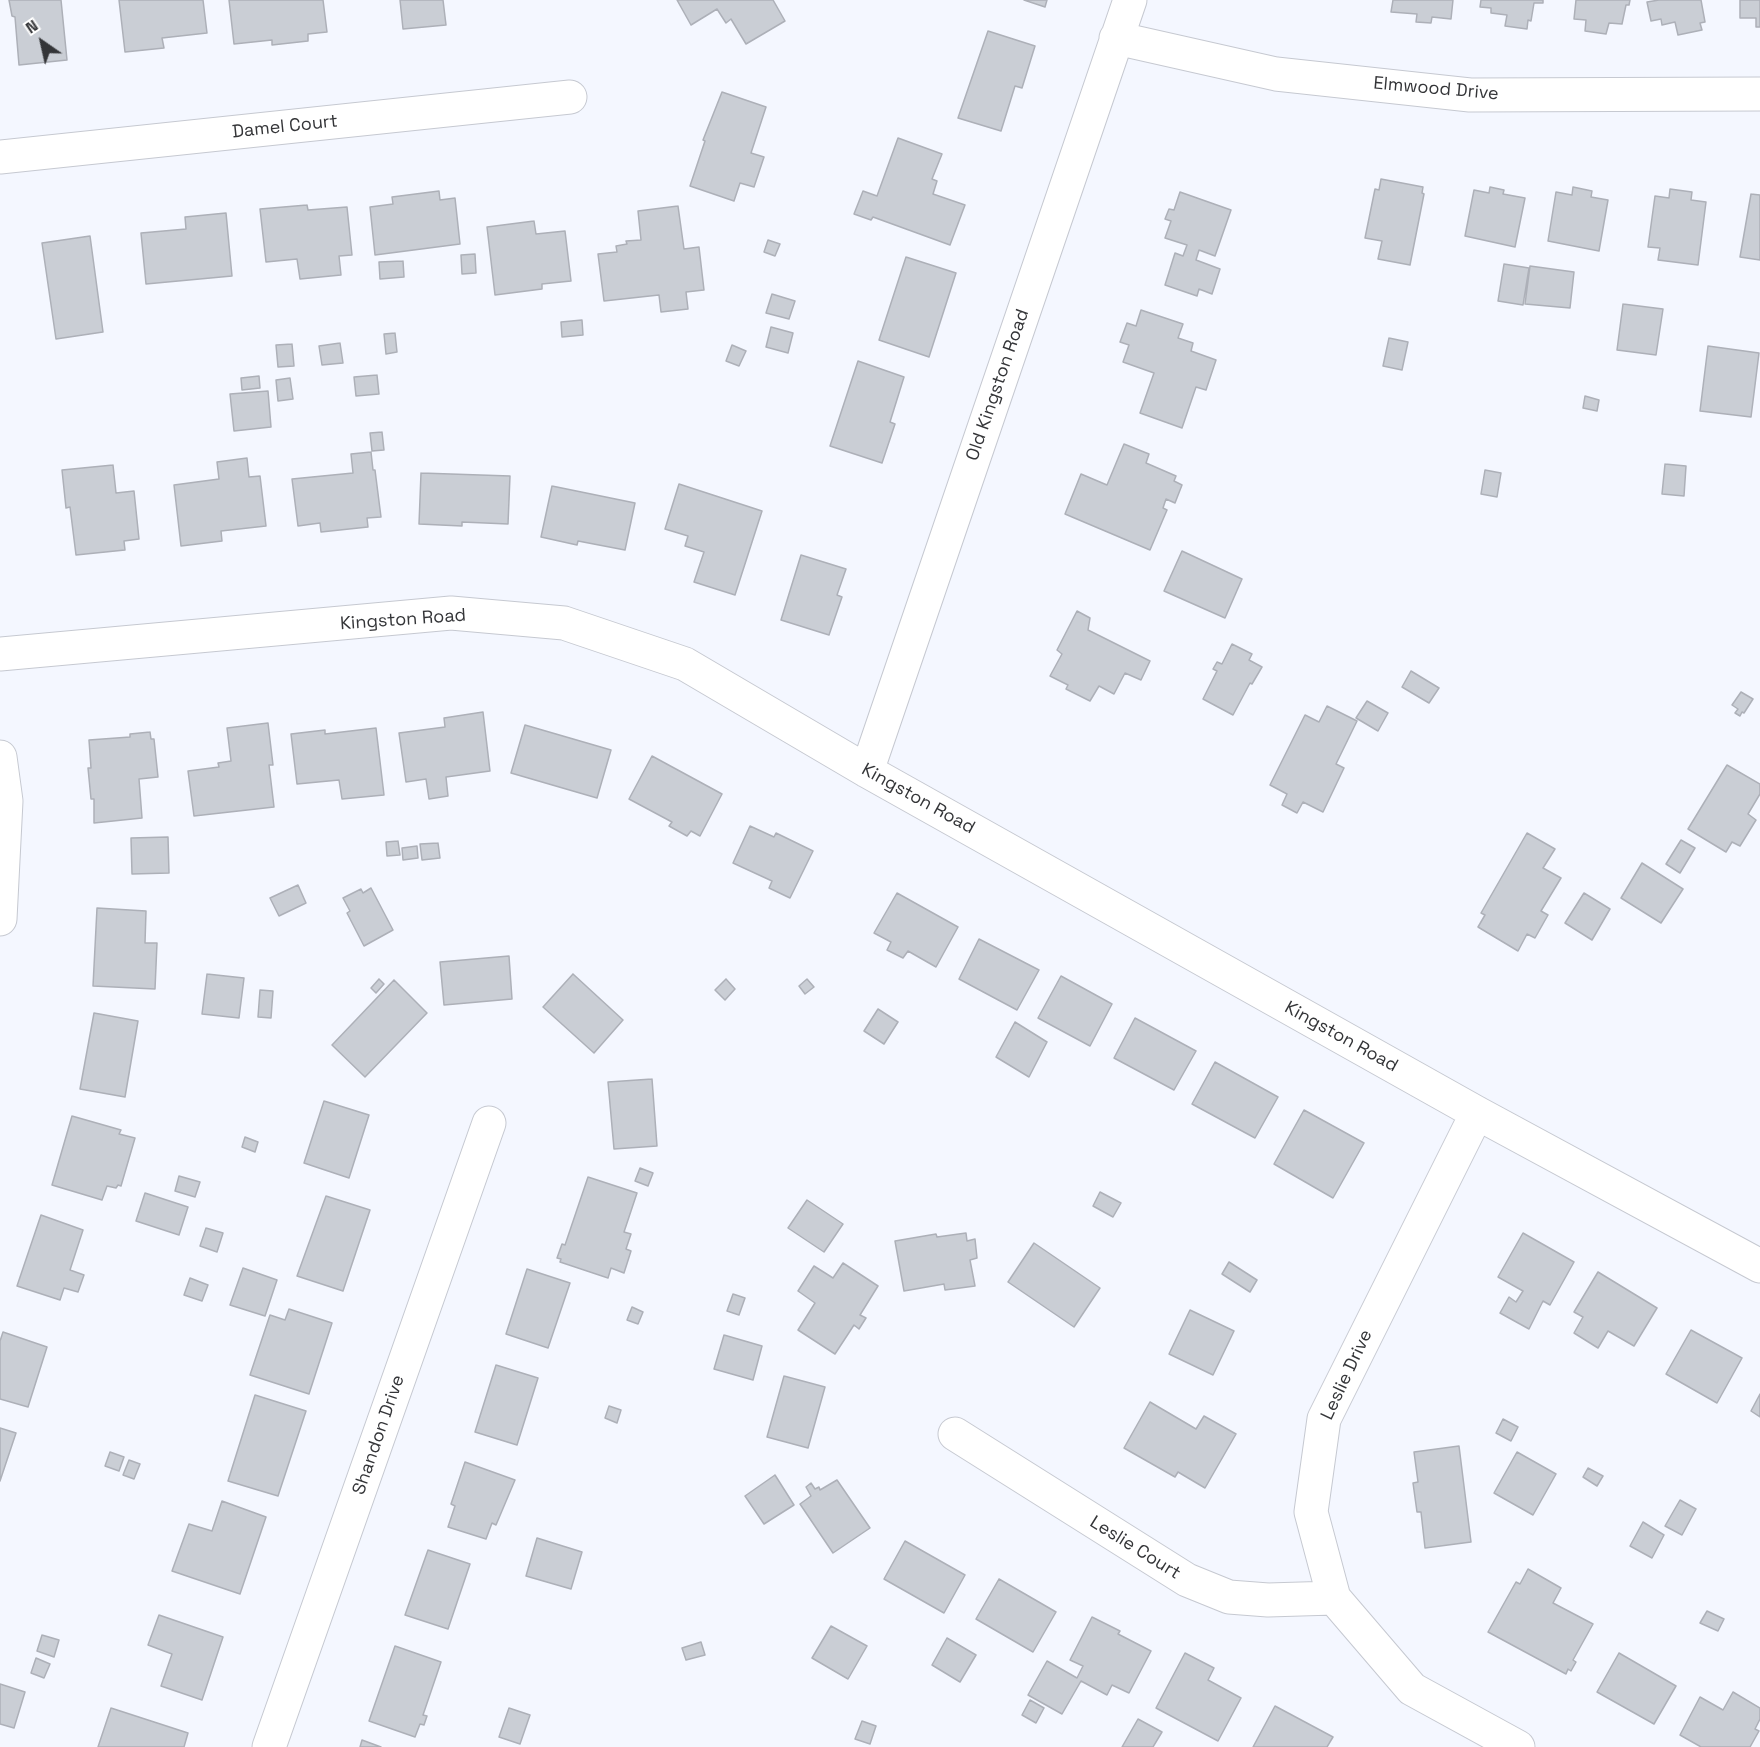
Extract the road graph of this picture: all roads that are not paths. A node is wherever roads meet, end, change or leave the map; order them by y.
1 (1130, 0) edge
2 (1116, 38) junction
3 (1760, 94) edge
4 (570, 97) dead end
5 (0, 157) edge
6 (0, 654) edge
7 (0, 757) edge
8 (867, 771) junction
9 (0, 919) edge
10 (1477, 1113) junction
11 (489, 1123) dead end
12 (1760, 1266) edge
13 (955, 1434) dead end
14 (1334, 1598) junction
15 (269, 1747) edge
16 (1518, 1747) edge

1 - 2 street, Old Kingston Road
2 - 3 street, Elmwood Drive
2 - 8 street, Old Kingston Road
4 - 5 street, Damel Court
6 - 8 street, Kingston Road
7 - 9 street
8 - 10 street, Kingston Road
10 - 12 street, Kingston Road
10 - 14 street, Leslie Drive
11 - 15 street, Shandon Drive
13 - 14 street, Leslie Court
14 - 16 street, Leslie Drive

